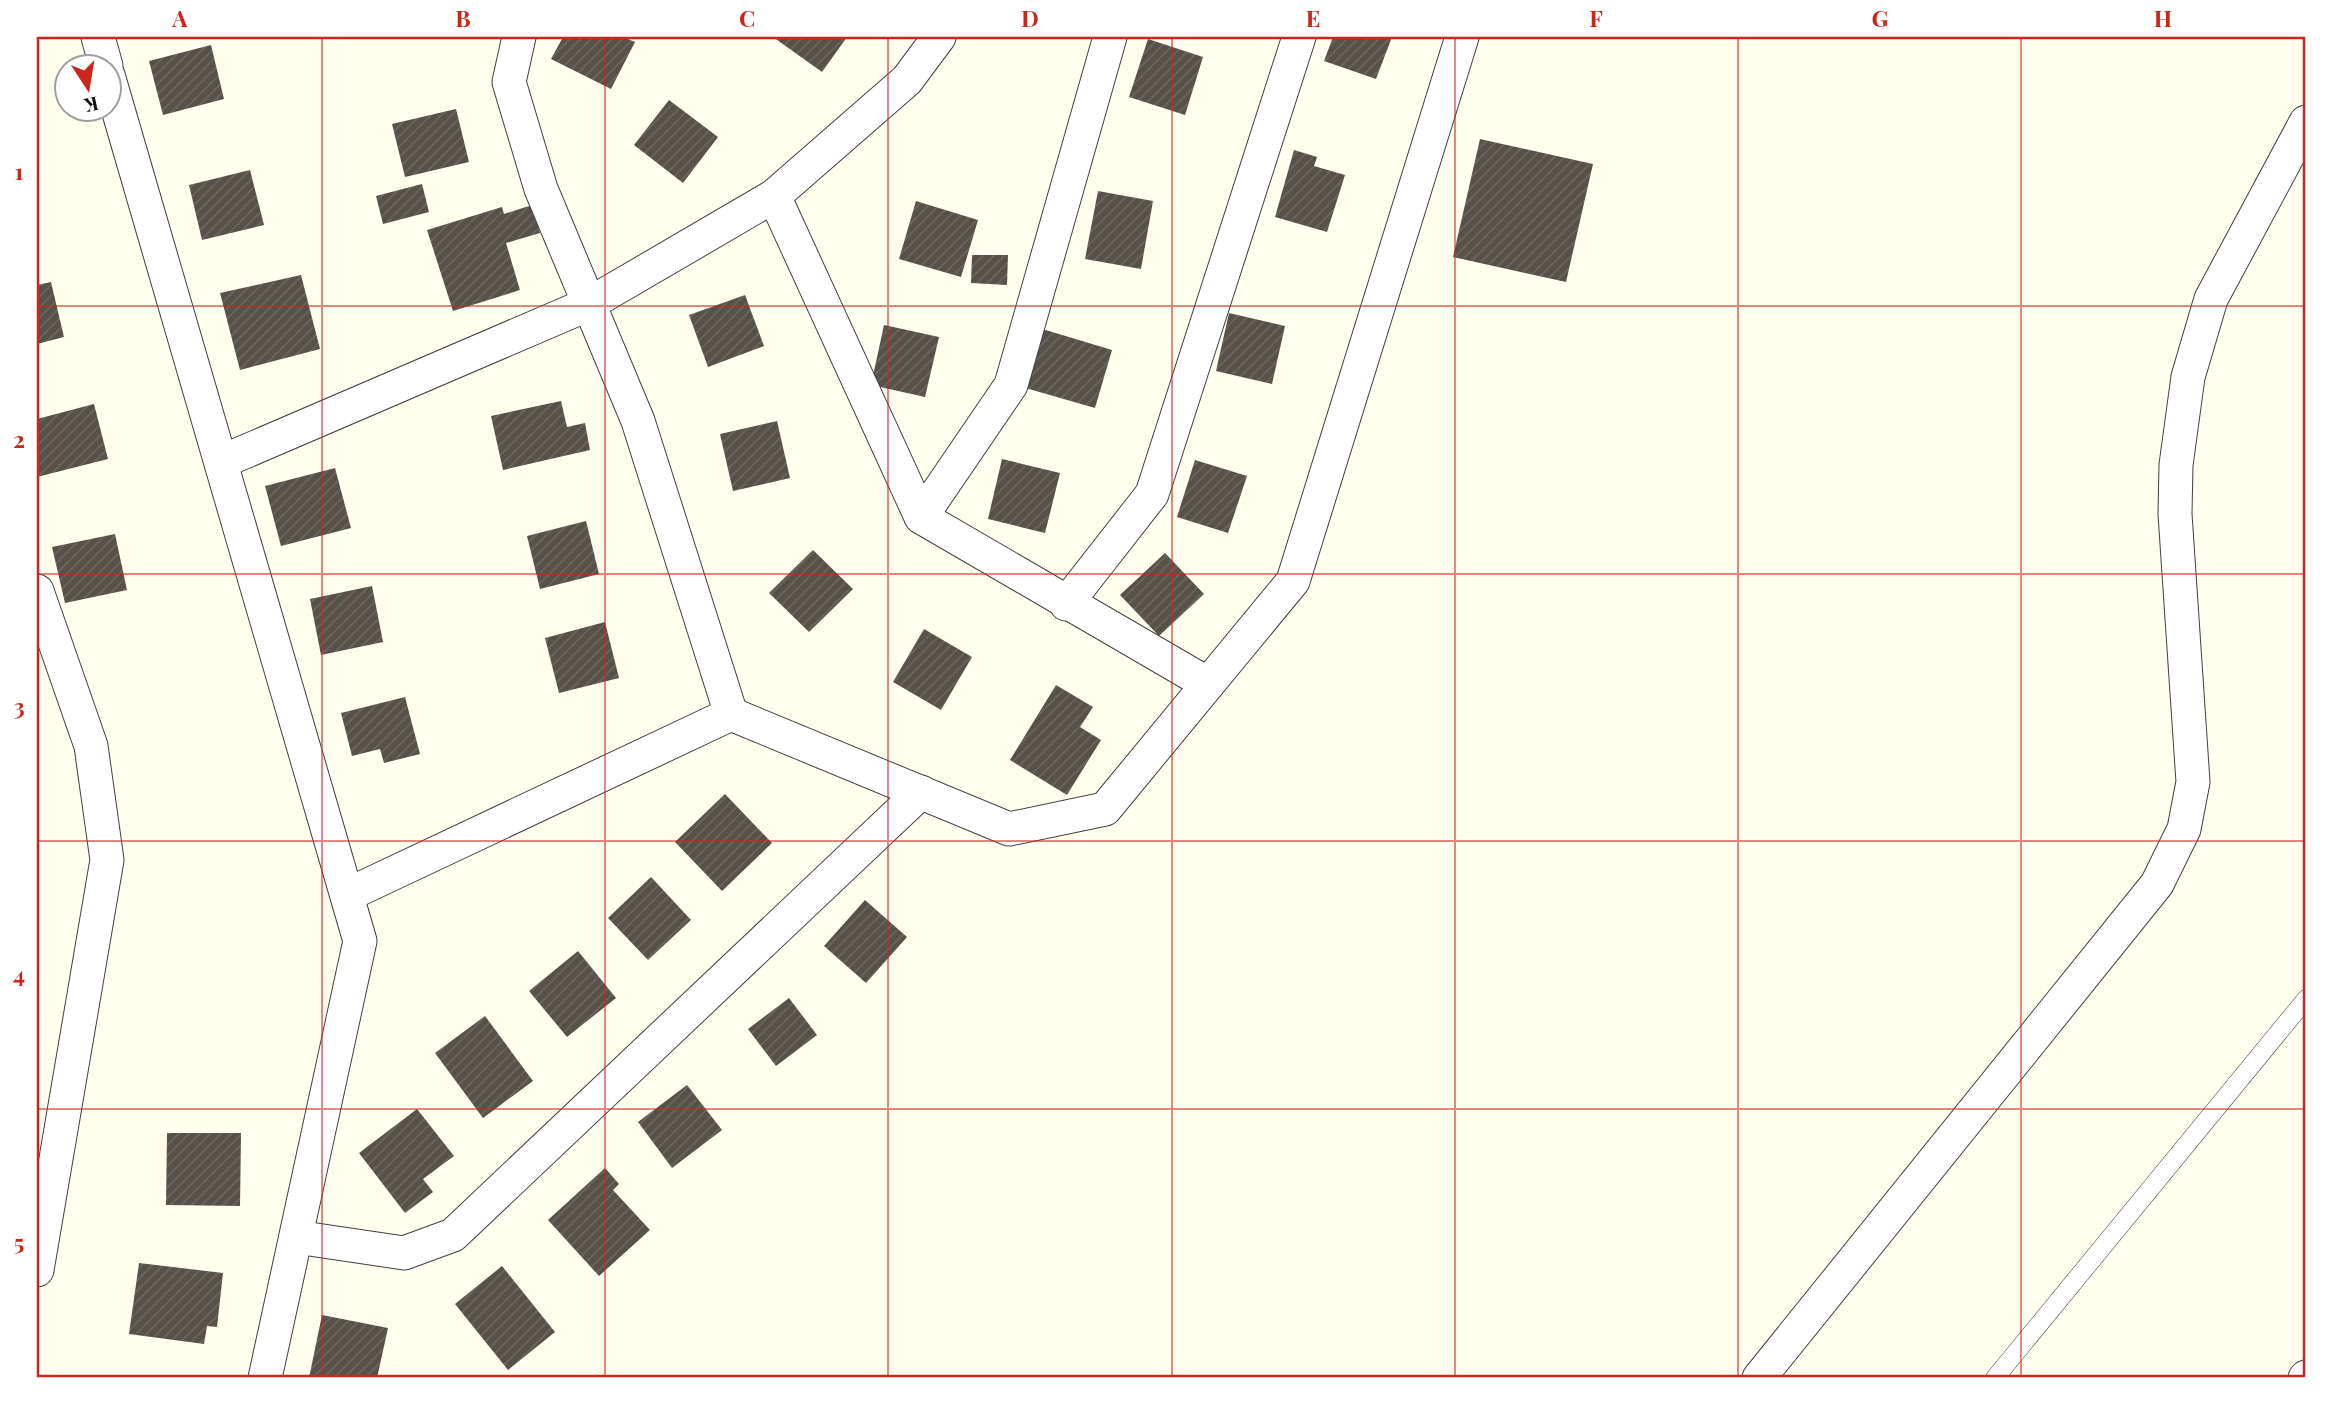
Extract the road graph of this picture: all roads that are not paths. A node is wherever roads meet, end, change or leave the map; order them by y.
1 (519, 37) edge
2 (939, 37) edge
3 (1110, 37) edge
4 (1299, 37) edge
5 (1462, 37) edge
6 (122, 122) edge
7 (2306, 122) edge
8 (774, 196) junction
9 (589, 304) junction
10 (221, 462) junction
11 (921, 517) junction
12 (37, 591) edge
13 (1066, 604) junction
14 (1208, 684) junction
15 (731, 714) junction
16 (920, 792) junction
17 (347, 895) junction
18 (2306, 999) edge
19 (296, 1237) junction
20 (37, 1270) edge
21 (265, 1378) edge
22 (1759, 1378) edge
23 (1995, 1378) edge

1 - 9 street
2 - 8 street
3 - 11 street
4 - 13 street
5 - 14 street
6 - 10 street
7 - 22 street
8 - 9 street
8 - 11 street
9 - 10 street
9 - 15 street
10 - 17 street
11 - 13 street
12 - 20 street
13 - 14 street
14 - 16 street
15 - 16 street
15 - 17 street
16 - 19 street
17 - 19 street
18 - 23 lane
19 - 21 street

